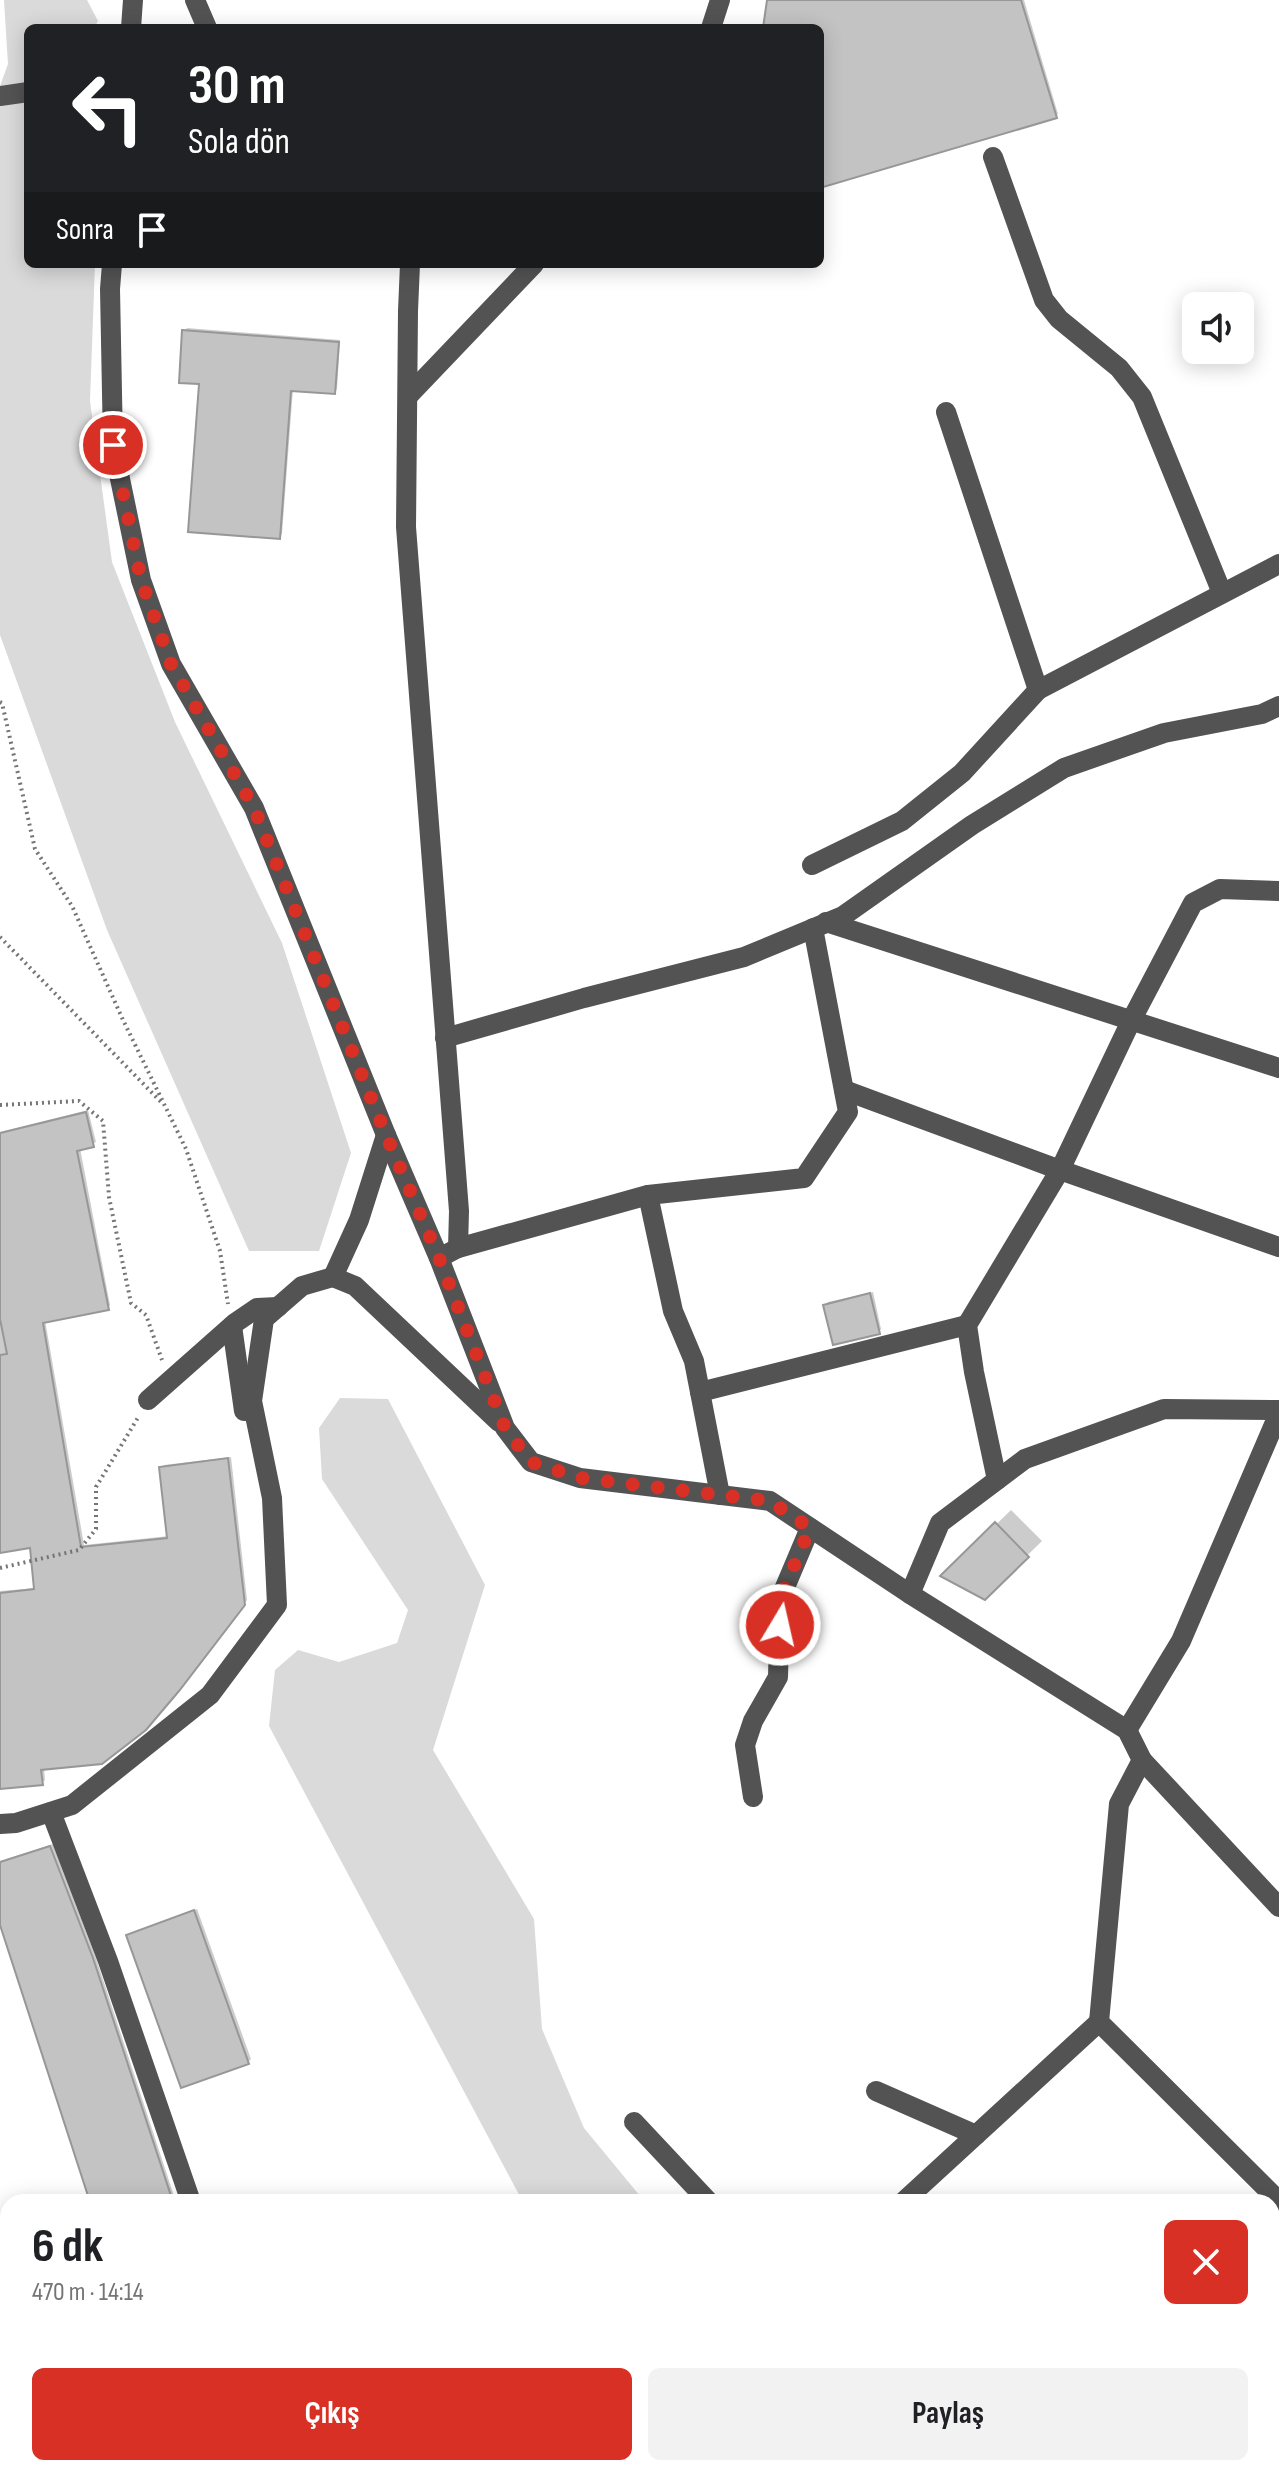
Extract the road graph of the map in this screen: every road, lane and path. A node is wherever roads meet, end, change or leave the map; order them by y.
1 (133, 0) edge
2 (195, 0) edge
3 (720, 0) edge
4 (131, 24) edge
5 (205, 24) edge
6 (712, 24) edge
7 (24, 93) edge
8 (0, 96) edge
9 (993, 157) dead end
10 (112, 268) edge
11 (410, 268) edge
12 (529, 268) edge
13 (408, 396) junction
14 (946, 412) dead end
15 (1279, 564) edge
16 (1230, 589) junction
17 (1038, 690) junction
18 (0, 702) edge
19 (1279, 706) edge
20 (812, 865) dead end
21 (1279, 891) edge
22 (819, 925) junction
23 (0, 937) edge
24 (1131, 1021) junction
25 (445, 1038) junction
26 (1279, 1068) edge
27 (844, 1090) junction
28 (0, 1105) edge
29 (165, 1107) junction
30 (386, 1135) junction
31 (1060, 1170) junction
32 (648, 1195) junction
33 (1279, 1247) edge
34 (458, 1248) junction
35 (439, 1258) junction
36 (333, 1277) junction
37 (278, 1307) junction
38 (967, 1325) junction
39 (232, 1326) junction
40 (170, 1381) junction
41 (700, 1392) junction
42 (148, 1400) joint
43 (1279, 1412) edge
44 (505, 1428) junction
45 (997, 1480) junction
46 (720, 1495) junction
47 (272, 1498) junction
48 (810, 1528) junction
49 (0, 1568) edge
50 (910, 1594) junction
51 (1127, 1730) junction
52 (1142, 1760) junction
53 (753, 1797) dead end
54 (51, 1812) junction
55 (0, 1824) edge
56 (1279, 1907) edge
57 (1099, 2022) junction
58 (876, 2091) dead end
59 (634, 2122) dead end
60 (976, 2135) junction
61 (188, 2194) edge
62 (702, 2194) edge
63 (912, 2194) edge
64 (1272, 2194) edge

1 - 4 street
2 - 5 street
3 - 6 street
7 - 8 street
9 - 16 street
10 - 30 street
11 - 13 street
12 - 13 street
13 - 25 street
14 - 17 street
15 - 16 street
16 - 17 street
17 - 20 street
18 - 29 path
19 - 22 street
21 - 24 street
22 - 24 street
22 - 25 street
22 - 27 street
23 - 29 path
24 - 26 street
24 - 31 street
25 - 34 street
27 - 31 street
27 - 32 street
28 - 40 path
29 - 39 path
30 - 35 street
30 - 36 street
31 - 33 street
31 - 38 street
32 - 34 street
32 - 41 street
34 - 35 street
35 - 44 street
36 - 37 street
36 - 44 street
37 - 39 street
37 - 47 street
38 - 41 street
38 - 45 street
39 - 40 street
39 - 47 street
40 - 42 street
41 - 46 street
42 - 49 path
43 - 45 street
43 - 51 street
44 - 46 street
45 - 50 street
46 - 48 street
47 - 54 street
48 - 50 street
48 - 53 street
50 - 51 street
51 - 52 street
52 - 56 street
52 - 57 street
54 - 55 street
54 - 61 street
57 - 60 street
57 - 64 street
58 - 60 street
59 - 62 street
60 - 63 street

